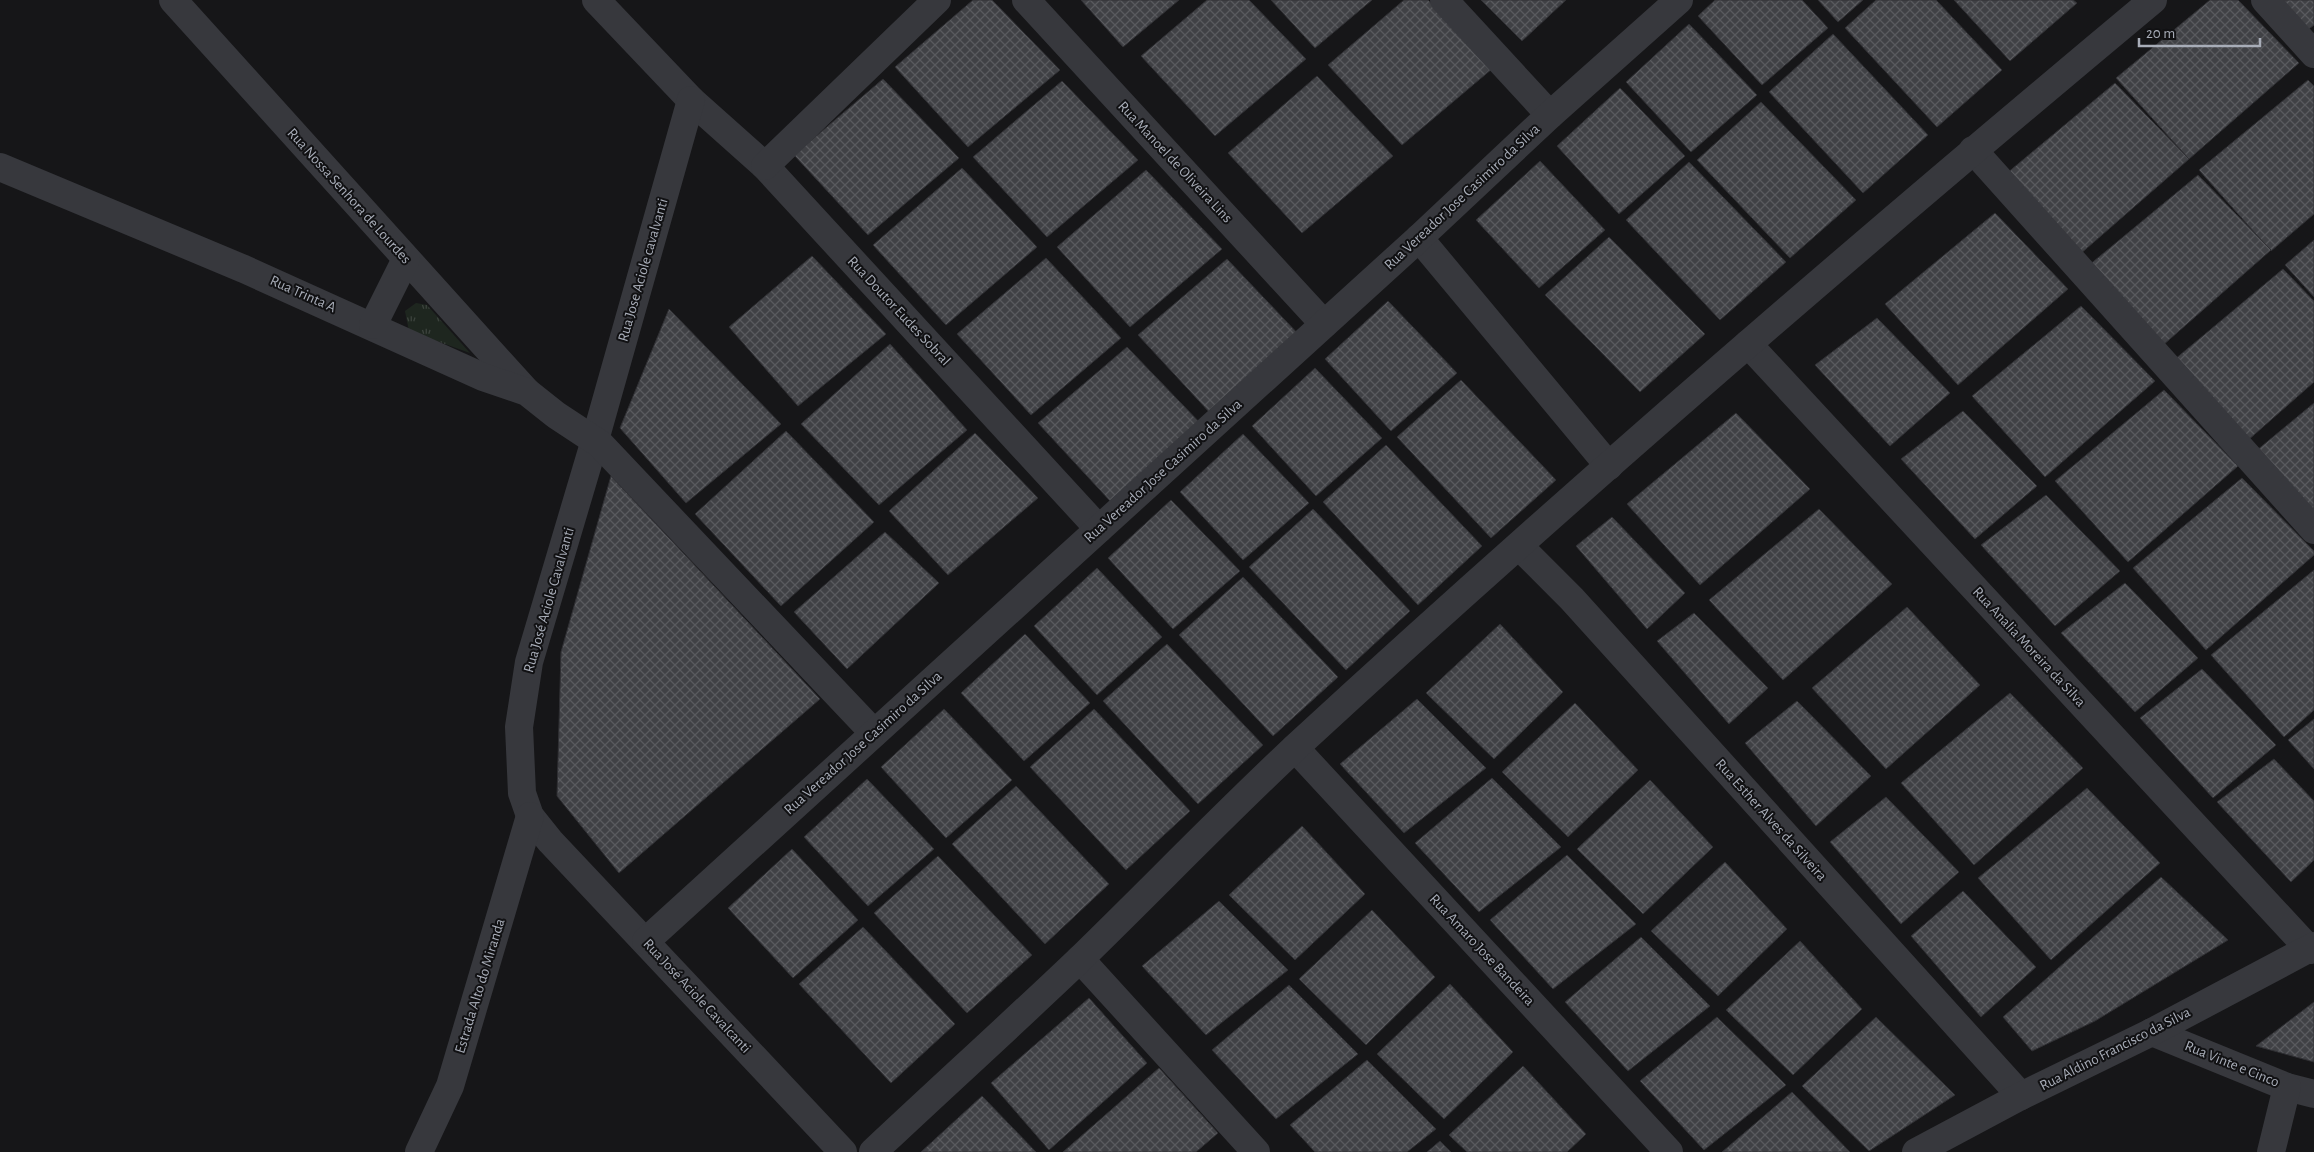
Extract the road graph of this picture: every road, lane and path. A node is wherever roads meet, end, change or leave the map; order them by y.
1 (173, 0) edge
2 (596, 0) edge
3 (937, 0) edge
4 (1026, 0) edge
5 (1444, 0) edge
6 (1679, 0) edge
7 (2152, 0) edge
8 (2265, 0) edge
9 (2314, 54) edge
10 (691, 100) junction
11 (1550, 115) junction
12 (1973, 150) junction
13 (765, 166) junction
14 (0, 167) edge
15 (1420, 238) junction
16 (406, 259) junction
17 (1324, 324) junction
18 (373, 326) junction
19 (1748, 344) junction
20 (527, 392) junction
21 (595, 440) junction
22 (1610, 466) junction
23 (1099, 529) junction
24 (2314, 530) edge
25 (1519, 546) junction
26 (874, 733) junction
27 (1295, 748) junction
28 (526, 804) junction
29 (646, 940) junction
30 (2312, 948) edge
31 (1080, 960) junction
32 (2152, 1032) junction
33 (2287, 1087) junction
34 (2314, 1094) edge
35 (2021, 1096) junction
36 (419, 1152) edge
37 (843, 1152) edge
38 (873, 1152) edge
39 (1256, 1152) edge
40 (1669, 1152) edge
41 (1916, 1152) edge
42 (2271, 1152) edge

1 - 16 street, Rua Nossa Senhora de Lourdes
2 - 10 street, Rua Doutor Eudes Sobral
3 - 13 street
4 - 17 street, Rua Manoel de Oliveira Lins
5 - 11 street
6 - 11 street, Rua Vereador Jose Casimiro da Silva
7 - 12 street
8 - 9 street
10 - 13 street, Rua Doutor Eudes Sobral
10 - 21 street, Rua Jose Aciole cavalvanti
11 - 15 street, Rua Vereador Jose Casimiro da Silva
12 - 19 street
12 - 24 street
13 - 23 street, Rua Doutor Eudes Sobral
14 - 18 street, Rua Trinta A
15 - 17 street, Rua Vereador Jose Casimiro da Silva
15 - 22 street
16 - 18 street
16 - 20 street, Rua Nossa Senhora de Lourdes
17 - 23 street, Rua Vereador Jose Casimiro da Silva
18 - 20 street, Rua Trinta A
19 - 22 street
19 - 30 street, Rua Analia Moreira da Silva
20 - 21 street, Rua Trinta A
21 - 26 street, Rua Trinta A
21 - 28 street, Rua José Aciole Cavalvanti
22 - 25 street
23 - 26 street, Rua Vereador Jose Casimiro da Silva
25 - 27 street
25 - 35 street, Rua Esther Alves da Silveira
26 - 29 street, Rua Vereador Jose Casimiro da Silva
27 - 31 street
27 - 40 street, Rua Amaro Jose Bandeira
28 - 29 street, Rua José Aciole Cavalcanti
28 - 36 street, Estrada Alto do Miranda
29 - 37 street, Rua José Aciole Cavalcanti
30 - 32 street, Rua Aldino Francisco da Silva
31 - 38 street
31 - 39 street
32 - 33 street, Rua Vinte e Cinco
32 - 35 street, Rua Aldino Francisco da Silva
33 - 34 street, Rua Vinte e Cinco
33 - 42 street
35 - 41 street, Rua Aldino Francisco da Silva

